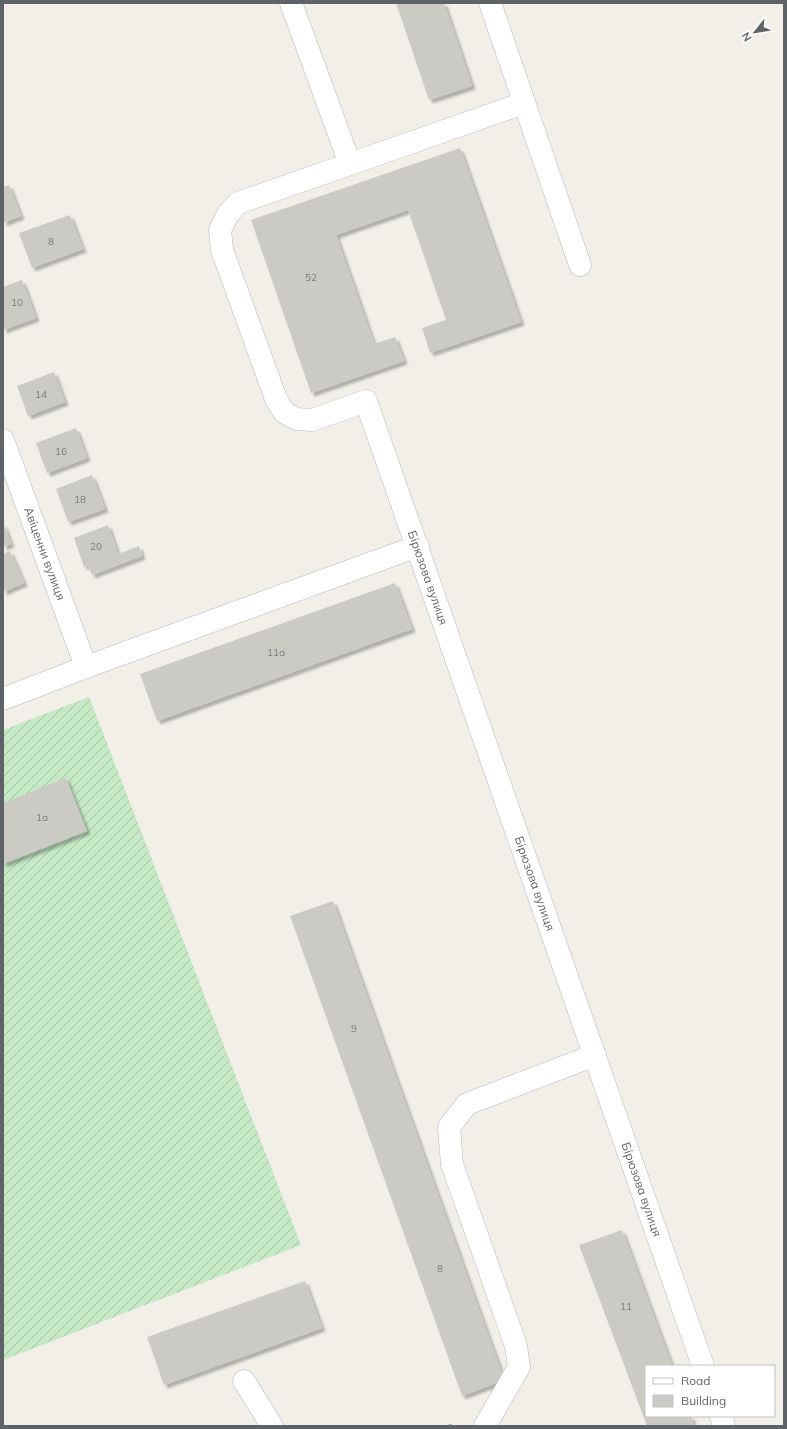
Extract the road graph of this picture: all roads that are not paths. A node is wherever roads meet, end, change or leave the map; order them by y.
1 (291, 3) edge
2 (490, 3) edge
3 (524, 103) junction
4 (350, 164) junction
5 (580, 265) dead end
6 (3, 440) edge
7 (418, 546) junction
8 (86, 666) junction
9 (3, 699) edge
10 (595, 1055) junction
11 (703, 1365) edge
12 (244, 1381) dead end
13 (272, 1426) edge
14 (485, 1426) edge

1 - 4 street
2 - 3 street
3 - 4 street
3 - 5 street
4 - 7 street, Бірюзова вулиця
6 - 8 street, Авіценни вулиця
7 - 8 street
7 - 10 street, Бірюзова вулиця
8 - 9 street
10 - 11 street, Бірюзова вулиця
10 - 14 street
12 - 13 street

